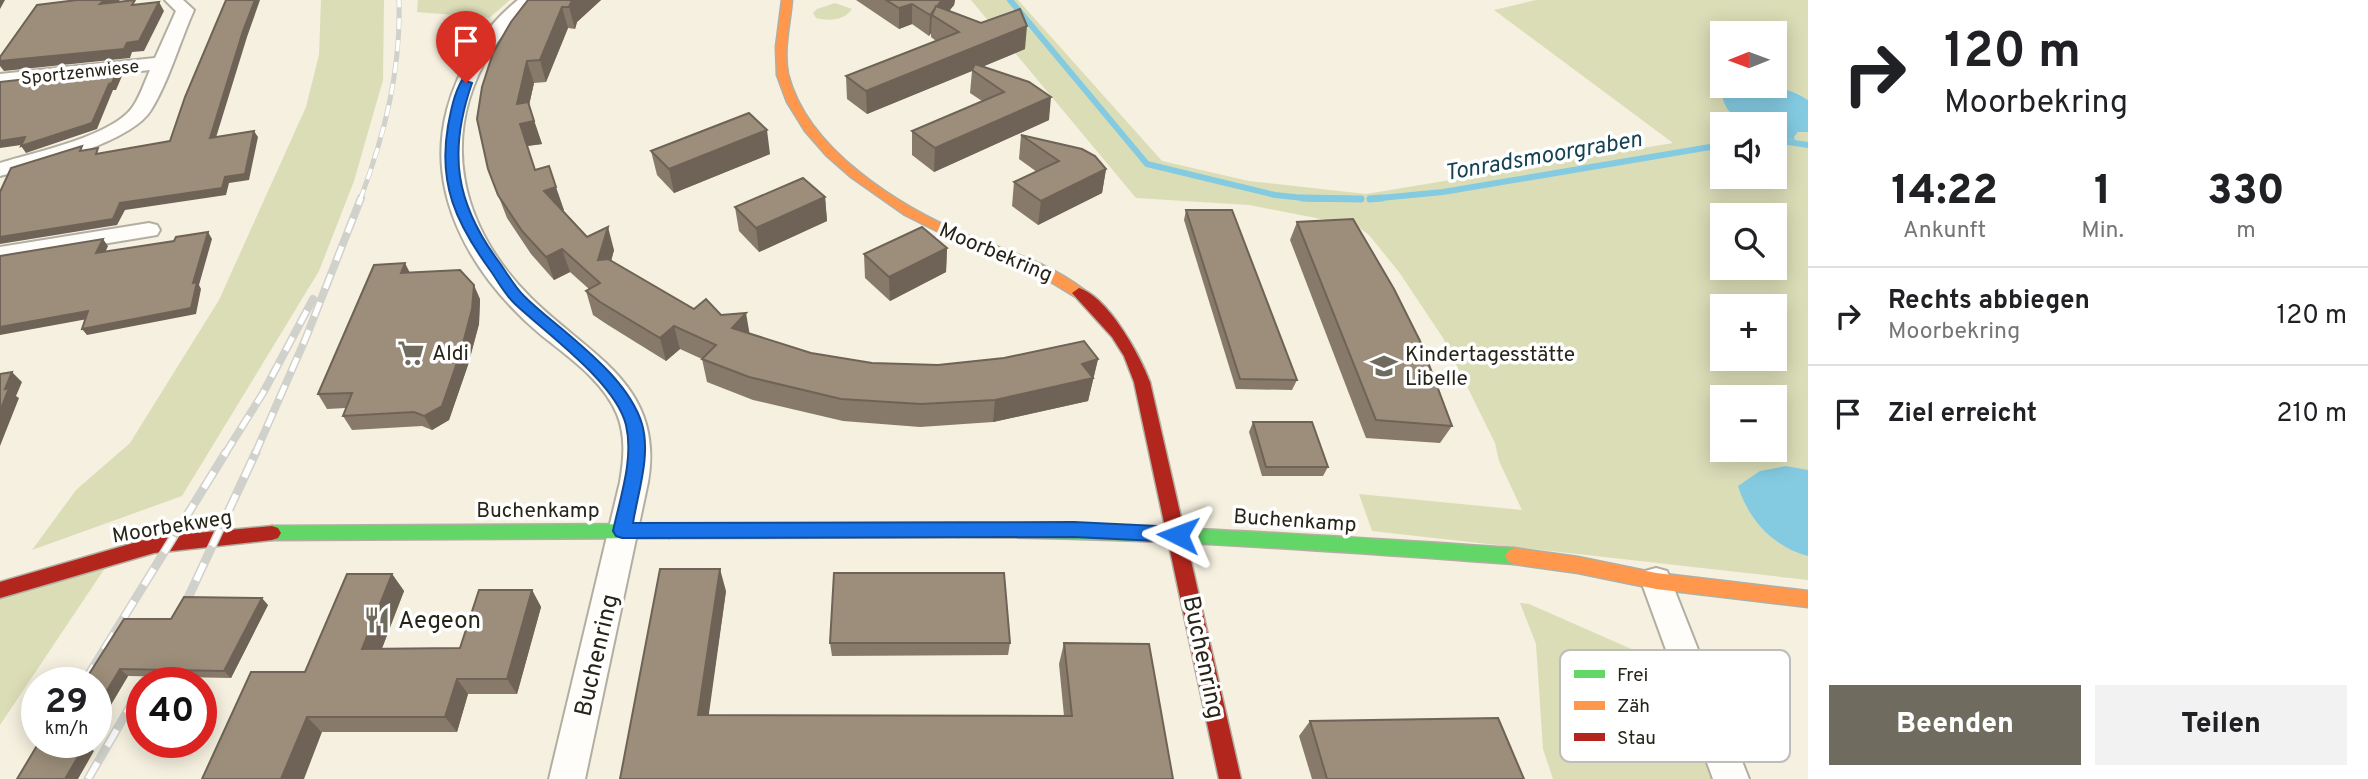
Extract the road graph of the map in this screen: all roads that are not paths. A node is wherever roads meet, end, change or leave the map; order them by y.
1 (173, 0) edge
2 (529, 0) edge
3 (787, 0) edge
4 (161, 63) junction
5 (0, 80) edge
6 (0, 170) edge
7 (149, 230) dead end
8 (0, 254) edge
9 (313, 531) joint
10 (622, 531) junction
11 (1178, 535) junction
12 (1656, 581) junction
13 (0, 590) edge
14 (1808, 598) edge
15 (1682, 650) edge
16 (1725, 762) edge
17 (567, 779) edge
18 (1230, 779) edge
19 (1731, 779) edge

1 - 4 street
2 - 10 street
3 - 11 street, Moorbekring
4 - 5 street, Sportzenwiese
4 - 6 street
7 - 8 street
9 - 10 street, Buchenkamp
9 - 13 street, Moorbekweg
10 - 11 street, Buchenkamp
10 - 17 street, Buchenring
11 - 12 street, Buchenkamp
11 - 18 street, Buchenring
12 - 14 street, Buchenkamp
12 - 15 street
16 - 19 street

